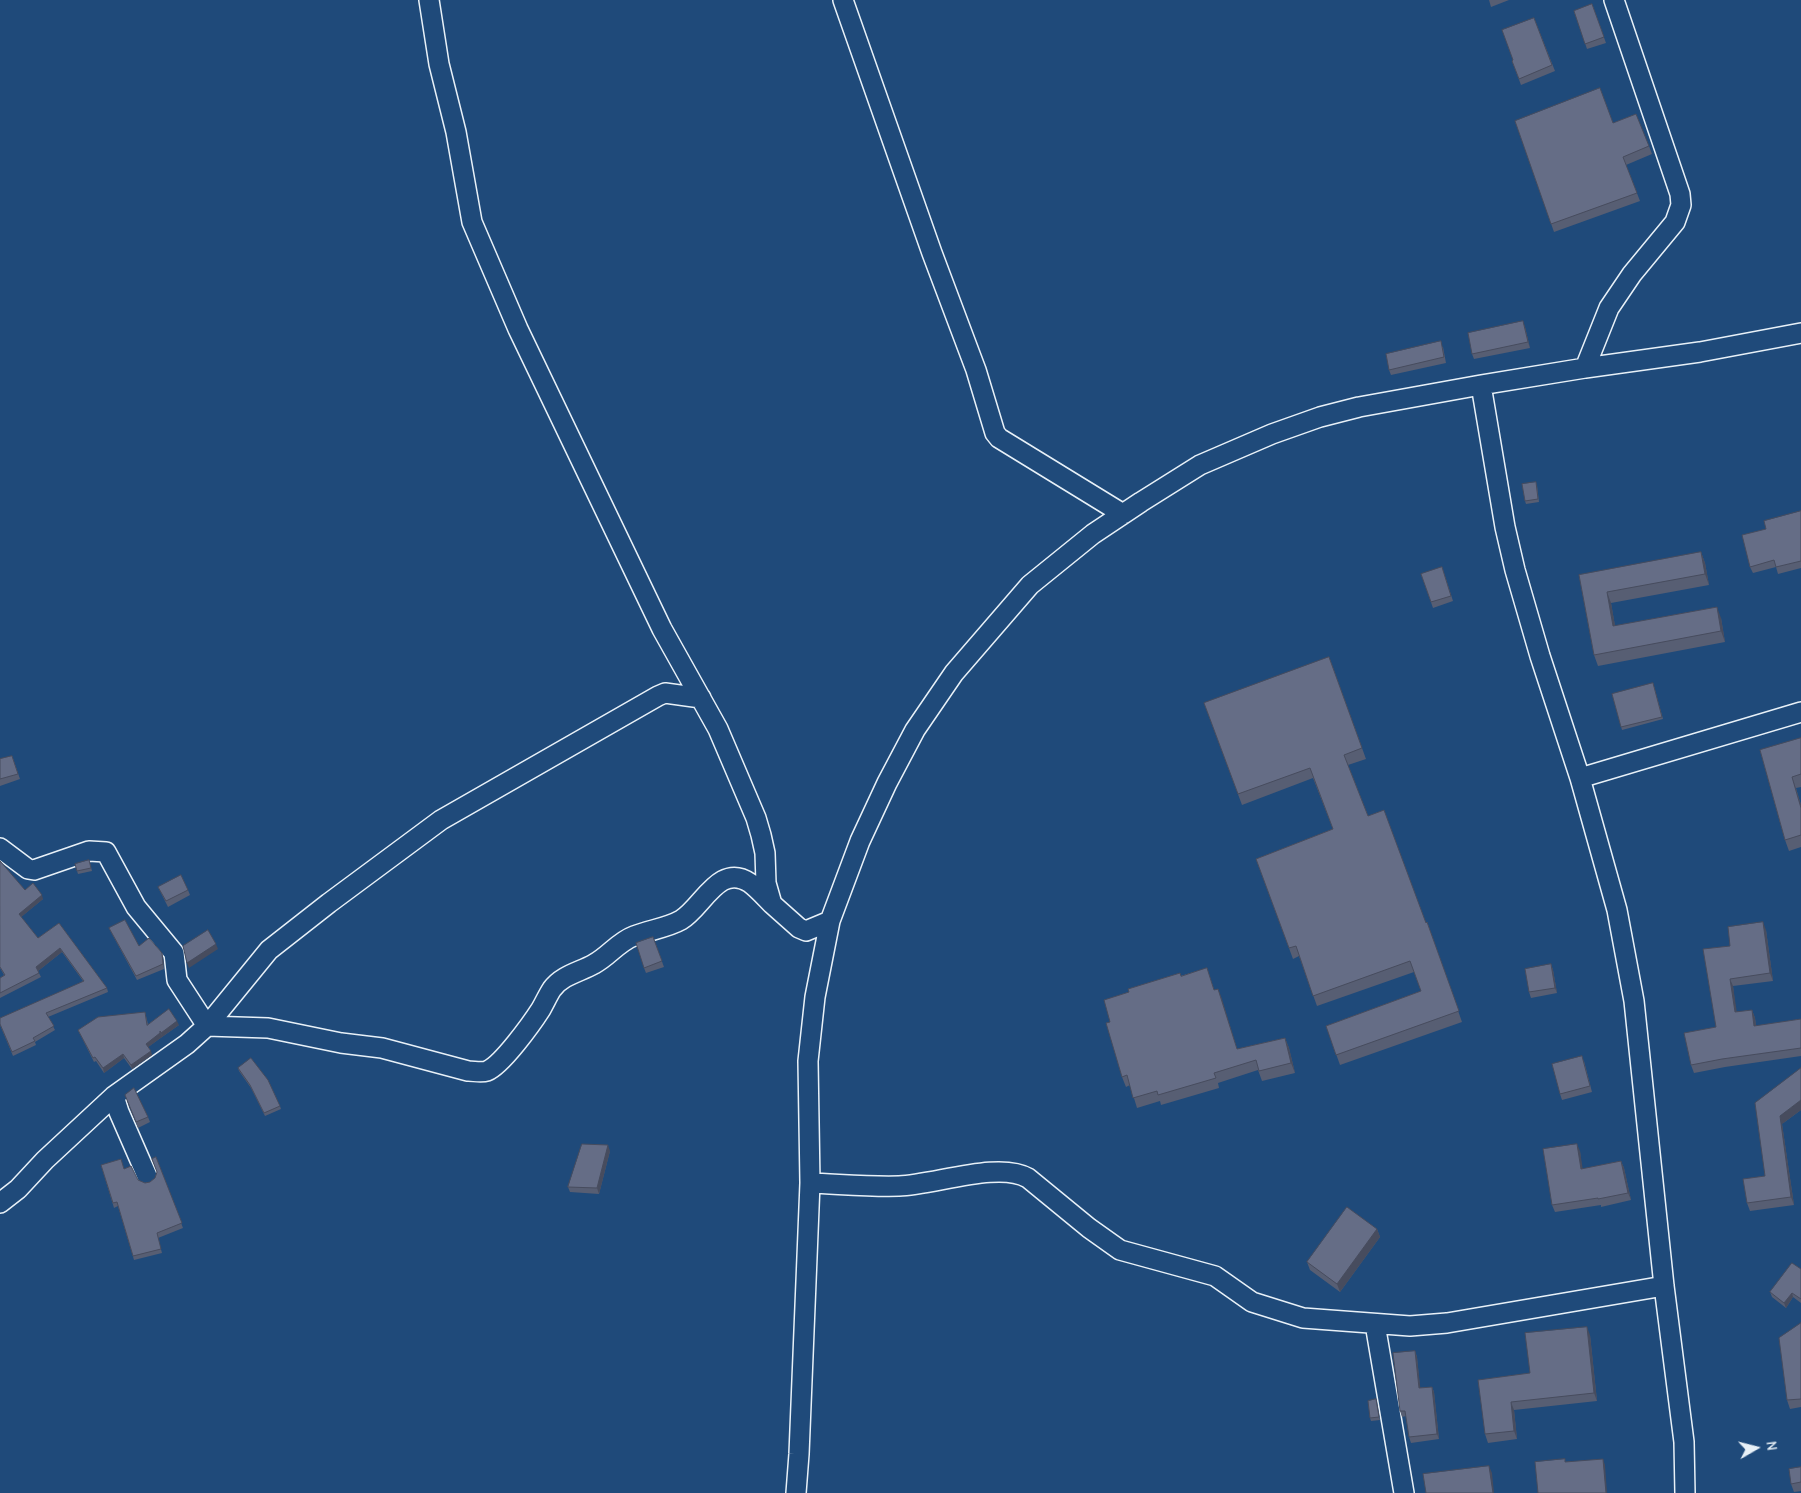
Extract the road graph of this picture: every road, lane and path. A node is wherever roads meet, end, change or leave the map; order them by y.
1 (429, 0) edge
2 (843, 0) edge
3 (1614, 0) edge
4 (1801, 333) edge
5 (1585, 368) junction
6 (1481, 385) junction
7 (1123, 514) junction
8 (701, 698) junction
9 (1801, 712) edge
10 (1580, 778) junction
11 (0, 848) edge
12 (772, 904) junction
13 (830, 921) junction
14 (207, 1026) junction
15 (114, 1096) junction
16 (146, 1176) dead end
17 (810, 1183) junction
18 (0, 1202) edge
19 (1664, 1286) junction
20 (1375, 1324) junction
21 (796, 1493) edge
22 (1404, 1493) edge
23 (1685, 1493) edge

1 - 8 street
2 - 7 street
3 - 5 street
4 - 5 street
5 - 6 street
6 - 7 street
6 - 10 street
7 - 13 street
8 - 12 street
8 - 14 street
9 - 10 street
10 - 19 street
11 - 14 street
12 - 13 street
12 - 14 street
13 - 17 street
14 - 15 street
15 - 16 street
15 - 18 street
17 - 20 street
17 - 21 street
19 - 20 street
19 - 23 street
20 - 22 street

